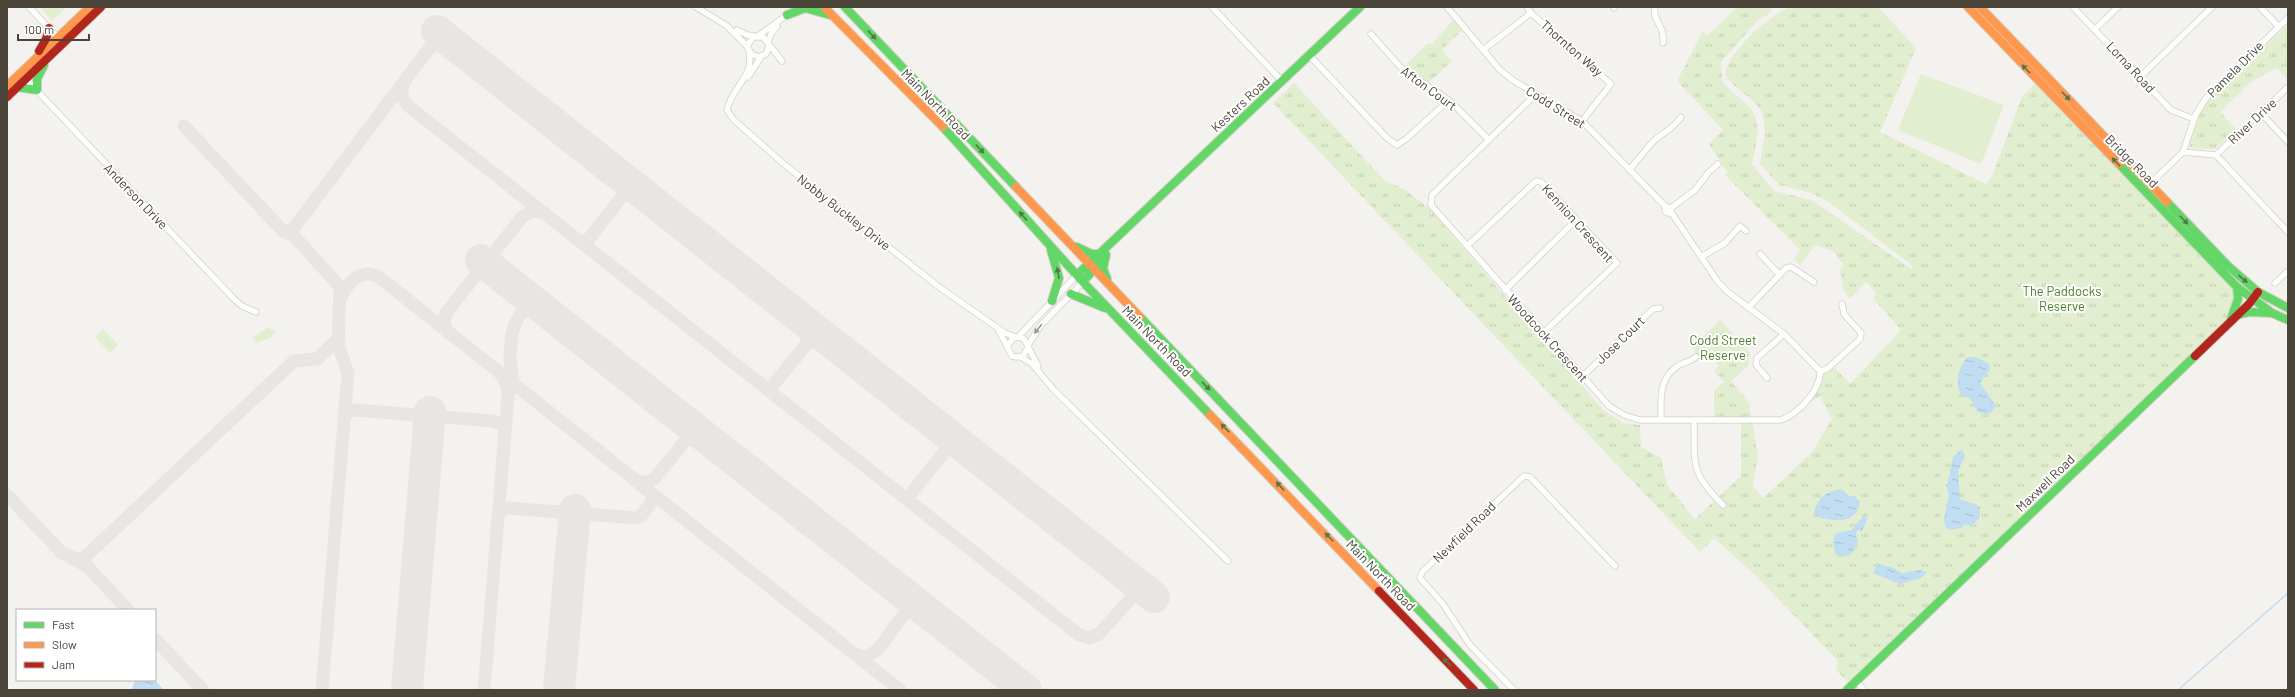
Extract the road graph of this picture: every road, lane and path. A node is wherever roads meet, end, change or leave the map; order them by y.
1 (30, 7) edge
2 (90, 7) edge
3 (101, 7) edge
4 (696, 7) edge
5 (794, 7) edge
6 (824, 7) edge
7 (845, 7) edge
8 (1212, 7) edge
9 (1360, 7) edge
10 (1447, 7) edge
11 (1527, 7) edge
12 (1655, 7) edge
13 (1968, 7) edge
14 (1980, 7) edge
15 (2074, 7) edge
16 (2118, 7) edge
17 (2212, 7) edge
18 (2260, 7) edge
19 (1531, 13) junction
20 (832, 15) junction
21 (786, 16) junction
22 (2288, 18) edge
23 (727, 26) junction
24 (2279, 26) junction
25 (49, 28) junction
26 (2000, 28) junction
27 (2095, 29) junction
28 (1371, 34) dead end
29 (1993, 34) junction
30 (757, 36) junction
31 (60, 40) junction
32 (1663, 43) dead end
33 (769, 45) junction
34 (748, 49) junction
35 (1483, 50) junction
36 (53, 53) junction
37 (1309, 55) junction
38 (763, 56) junction
39 (24, 73) junction
40 (2140, 77) junction
41 (743, 81) junction
42 (1282, 81) junction
43 (7, 86) edge
44 (17, 87) junction
45 (2288, 87) edge
46 (37, 90) junction
47 (1536, 94) junction
48 (7, 97) edge
49 (1450, 100) junction
50 (2260, 113) junction
51 (1681, 118) dead end
52 (2194, 118) junction
53 (1582, 121) junction
54 (1489, 140) junction
55 (2288, 142) edge
56 (2183, 152) junction
57 (2216, 156) junction
58 (1718, 164) dead end
59 (1630, 169) junction
60 (2147, 187) junction
61 (1669, 209) junction
62 (1576, 220) junction
63 (1746, 231) dead end
64 (2288, 232) edge
65 (1068, 242) junction
66 (1049, 245) junction
67 (1467, 246) junction
68 (1103, 254) junction
69 (1760, 254) dead end
70 (1701, 257) junction
71 (1091, 266) junction
72 (2288, 271) edge
73 (1077, 275) junction
74 (1780, 275) junction
75 (1083, 282) junction
76 (1814, 282) dead end
77 (2275, 283) dead end
78 (1111, 287) junction
79 (2237, 287) junction
80 (1505, 290) junction
81 (2258, 292) junction
82 (1071, 294) junction
83 (2252, 300) junction
84 (1052, 301) junction
85 (1842, 304) dead end
86 (1660, 308) dead end
87 (1748, 308) junction
88 (2288, 308) edge
89 (256, 312) dead end
90 (1112, 312) junction
91 (2272, 313) junction
92 (2234, 318) junction
93 (2288, 320) edge
94 (995, 326) junction
95 (1543, 333) junction
96 (1784, 334) junction
97 (1016, 337) junction
98 (1028, 346) junction
99 (1008, 347) junction
100 (1021, 357) junction
101 (1696, 357) dead end
102 (1820, 371) junction
103 (1582, 376) junction
104 (1045, 378) junction
105 (1767, 378) dead end
106 (1661, 420) junction
107 (1694, 420) junction
108 (1723, 505) dead end
109 (1228, 561) dead end
110 (1615, 566) dead end
111 (1856, 681) junction
112 (1474, 690) edge
113 (1495, 690) edge
114 (1514, 690) edge
115 (1847, 690) edge
116 (1864, 690) edge

1 - 25 street
2 - 31 main road
3 - 31 main road
4 - 23 street
5 - 21 main road
6 - 20 main road, Main North Road
7 -> 65 main road, Main North Road
8 - 42 street
9 - 37 main road, Kesters Road
10 - 35 street, Codd Street
11 - 19 street, Thornton Way
12 - 32 street
13 - 29 main road, Bridge Road
14 - 26 main road, Bridge Road
15 - 27 street, Lorna Road
16 - 27 street
17 - 40 street
18 - 24 street
19 - 35 street, Thornton Way
19 - 53 street, Thornton Way
20 - 21 main road
66 -> 20 main road, Main North Road
21 - 30 street
21 - 33 street
22 - 24 street, Pamela Drive
23 - 30 street
23 - 34 street
24 - 52 street, Pamela Drive
25 - 31 street
25 - 39 main road
26 - 29 main road
26 -> 60 main road, Bridge Road
27 - 40 street, Lorna Road
28 - 49 street, Afton Court
60 -> 29 main road, Bridge Road
30 - 33 street
30 - 34 street
31 - 36 main road
31 - 39 main road
33 - 38 street
33 - 38 street
34 - 38 street
34 - 41 street, Nobby Buckley Drive
35 - 47 street, Codd Street
36 - 39 main road
36 - 46 main road
37 - 42 main road, Kesters Road
37 - 49 street
38 - 41 street, Nobby Buckley Drive
39 - 43 main road
39 - 44 main road
39 - 46 street, Anderson Drive
40 - 52 street, Lorna Road
41 - 94 street, Nobby Buckley Drive
42 - 68 main road, Kesters Road
44 - 46 main road
44 - 48 main road
45 - 50 street, River Drive
46 - 89 street, Anderson Drive
47 - 53 street, Codd Street
47 - 54 street, Woodcock Crescent
49 - 54 street, Afton Court
50 - 55 street
50 - 57 street, River Drive
51 - 59 street
52 - 56 street, Pamela Drive
53 - 59 street, Codd Street
54 - 67 street, Woodcock Crescent
56 - 57 street
56 - 60 street, Pamela Drive
57 - 64 street
58 - 61 street
59 - 61 street, Codd Street
60 - 79 main road, Bridge Road
60 -> 81 main road, Bridge Road
61 - 70 street, Codd Street
62 - 67 street, Kennion Crescent
62 - 80 street
62 - 95 street, Kennion Crescent
63 - 70 street
65 - 68 main road
65 - 71 main road, Main North Road
66 - 73 main road, Main North Road
84 -> 66 main road
67 - 80 street, Woodcock Crescent
68 - 71 main road, Kesters Road
68 - 78 main road
69 - 74 street
70 - 87 street, Codd Street
71 - 73 main road, Kesters Road
71 - 75 main road, Kesters Road
71 - 78 main road, Main North Road
72 - 77 street
73 - 75 main road, Main North Road
73 - 84 street, Kesters Road
74 - 76 street
74 - 87 street
75 - 82 street, Kesters Road
75 - 90 main road, Main North Road
78 -> 113 main road, Main North Road
79 - 83 main road, Bridge Road
79 - 92 main road
80 - 95 street, Woodcock Crescent
81 - 83 main road, Maxwell Road
81 - 88 main road, Bridge Road
82 - 90 main road
82 -> 98 street, Kesters Road
83 - 91 main road, Bridge Road
83 - 92 main road, Maxwell Road
84 - 97 street, Kesters Road
85 - 102 street
86 - 103 street, Jose Court
87 - 96 street, Codd Street
112 -> 90 main road, Main North Road
91 - 92 main road
91 - 93 main road, Bridge Road
92 - 111 main road, Maxwell Road
94 - 97 street, Nobby Buckley Drive
94 - 99 street, Nobby Buckley Drive
95 - 103 street, Woodcock Crescent
96 - 102 street, Codd Street
96 - 105 street
97 - 98 street
97 - 99 street
98 - 100 street
98 - 104 street
99 - 100 street
100 - 104 street
101 - 106 street
102 - 107 street, Woodcock Crescent
103 - 106 street, Woodcock Crescent
104 - 109 street
106 - 107 street, Woodcock Crescent
107 - 108 street
110 - 114 street, Newfield Road
111 - 115 main road, Maxwell Road
111 - 116 street

